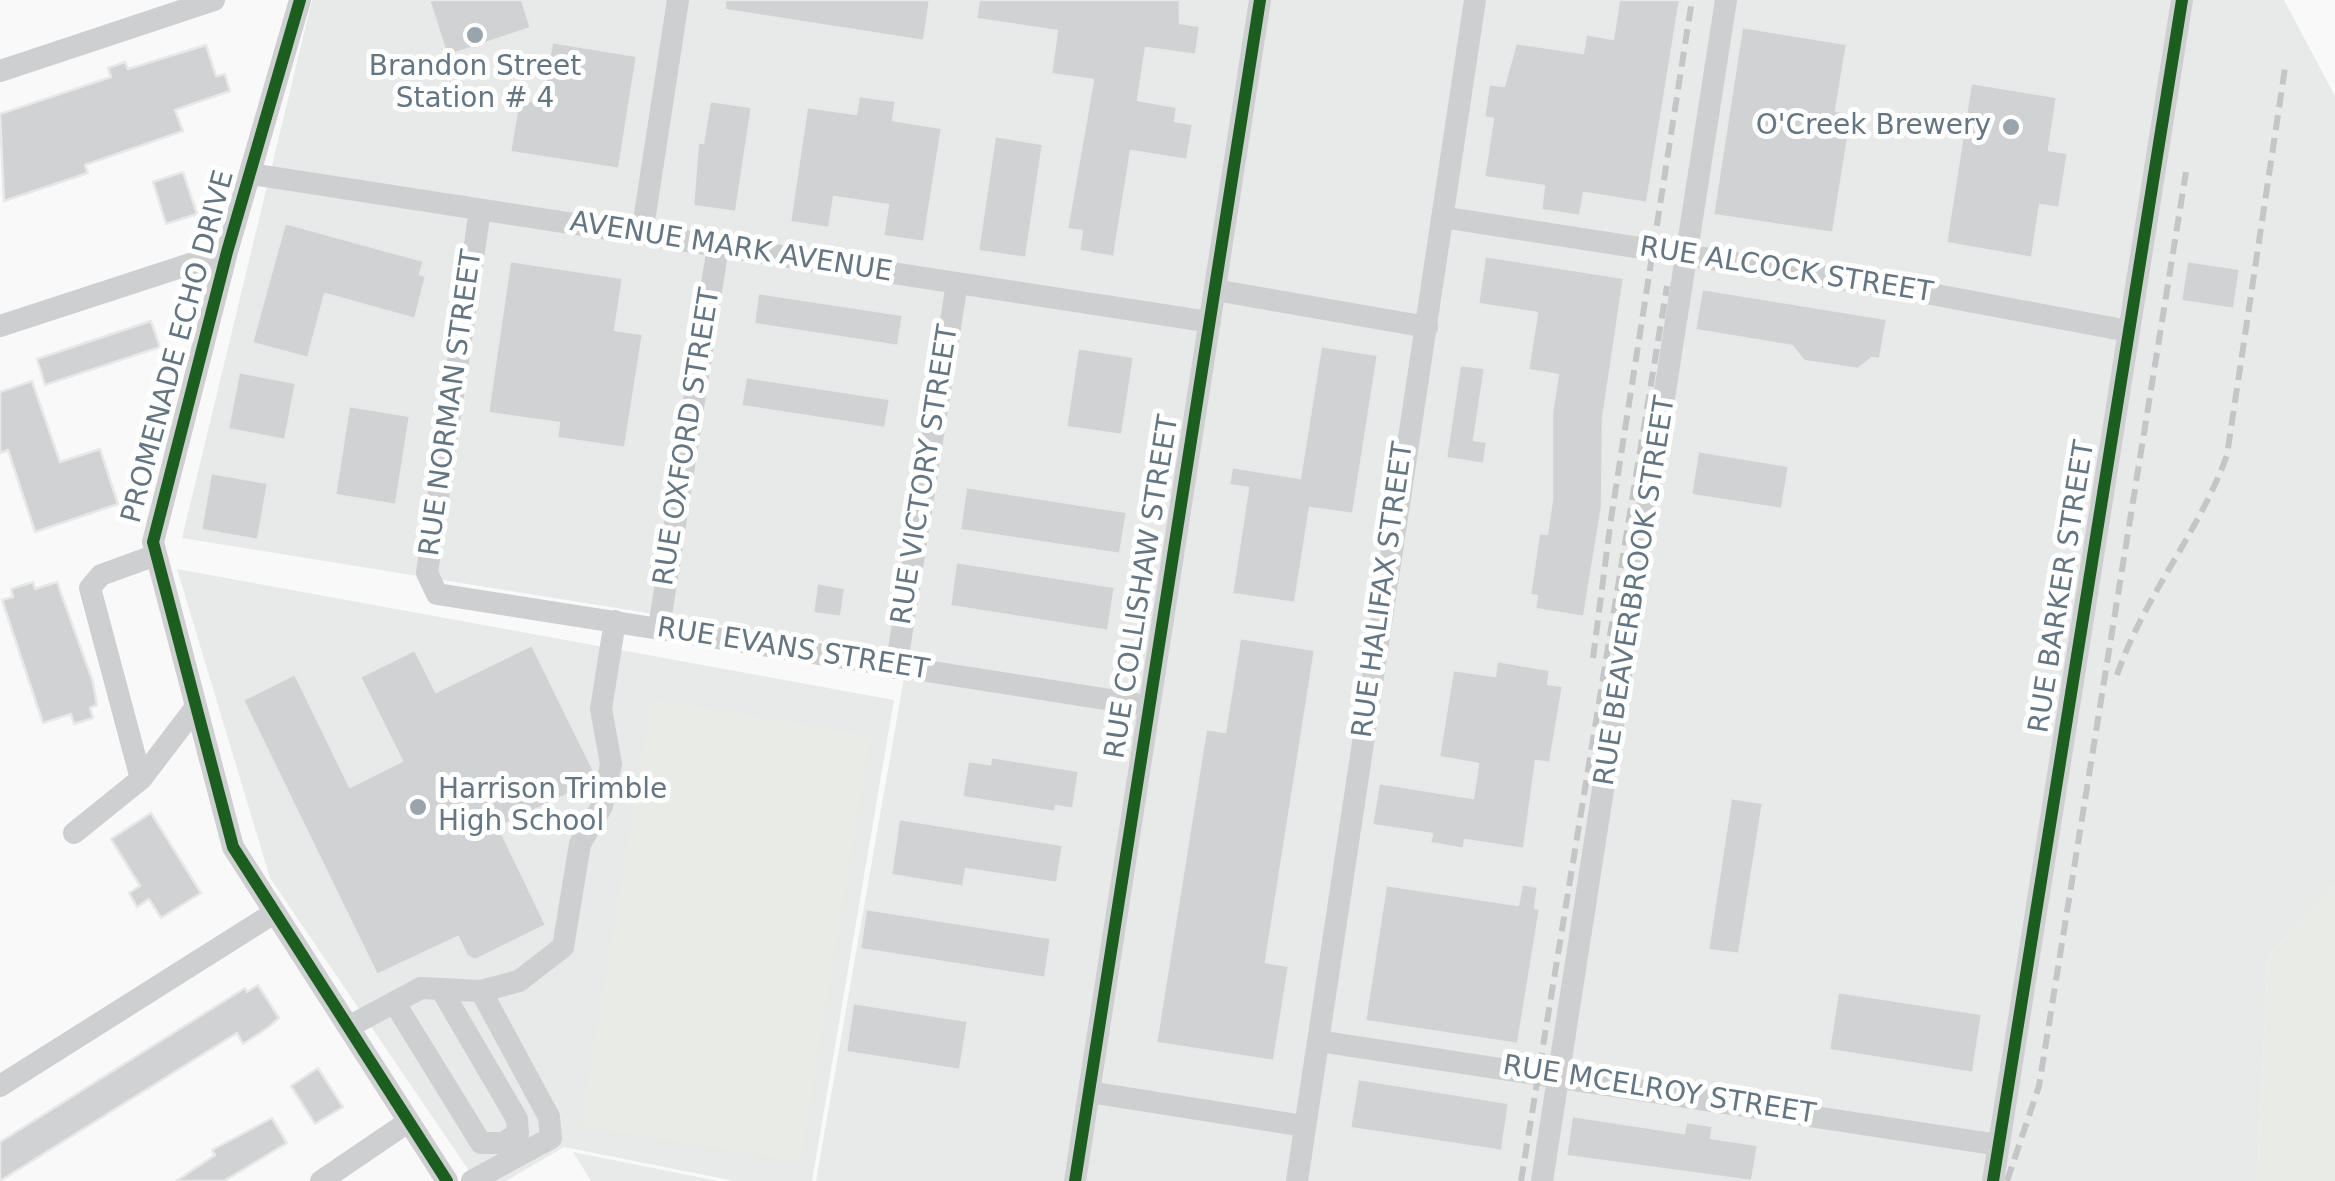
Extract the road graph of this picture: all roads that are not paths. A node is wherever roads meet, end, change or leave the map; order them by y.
1 (300, 0) edge
2 (678, 0) edge
3 (1260, 0) edge
4 (1475, 0) edge
5 (1726, 0) edge
6 (2182, 0) edge
7 (200, 2) edge
8 (0, 71) edge
9 (252, 174) junction
10 (480, 210) junction
11 (1442, 217) junction
12 (642, 234) junction
13 (718, 246) junction
14 (227, 252) junction
15 (1689, 255) junction
16 (958, 283) junction
17 (1215, 290) junction
18 (1210, 322) junction
19 (0, 326) edge
20 (1427, 327) junction
21 (2128, 330) junction
22 (156, 556) junction
23 (438, 594) joint
24 (615, 621) junction
25 (658, 628) junction
26 (896, 668) junction
27 (1150, 706) junction
28 (196, 708) junction
29 (141, 778) junction
30 (74, 833) dead end
31 (274, 914) junction
32 (441, 989) junction
33 (481, 991) junction
34 (394, 1002) junction
35 (350, 1026) junction
36 (1318, 1041) junction
37 (1560, 1075) junction
38 (2, 1079) edge
39 (1089, 1092) junction
40 (408, 1122) junction
41 (1304, 1126) junction
42 (1999, 1146) junction
43 (321, 1181) edge
44 (447, 1181) edge
45 (472, 1181) edge
46 (1075, 1181) edge
47 (1296, 1181) edge
48 (1542, 1181) edge
49 (1993, 1181) edge

1 - 9 street, PROMENADE ECHO DRIVE
2 - 12 street
3 - 17 street, RUE COLLISHAW STREET
4 - 11 street, RUE HALIFAX STREET
5 - 15 street, RUE BEAVERBROOK STREET
6 - 21 street, RUE BARKER STREET
7 - 8 street
9 - 10 street, AVENUE MARK AVENUE
9 - 14 street, PROMENADE ECHO DRIVE
10 - 12 street, AVENUE MARK AVENUE
10 - 23 street, RUE NORMAN STREET
11 - 15 street, RUE ALCOCK STREET
11 - 20 street, RUE HALIFAX STREET
12 - 13 street, AVENUE MARK AVENUE
13 - 16 street, AVENUE MARK AVENUE
13 - 25 street, RUE OXFORD STREET
14 - 19 street
14 - 22 street, PROMENADE ECHO DRIVE
15 - 21 street, RUE ALCOCK STREET
15 - 37 street, RUE BEAVERBROOK STREET
16 - 18 street, AVENUE MARK AVENUE
16 - 26 street, RUE VICTORY STREET
17 - 18 street, RUE COLLISHAW STREET
17 - 20 street
18 - 27 street, RUE COLLISHAW STREET
20 - 36 street, RUE HALIFAX STREET
21 - 42 street, RUE BARKER STREET
22 - 28 street, PROMENADE ECHO DRIVE
22 - 29 street
23 - 24 street, RUE EVANS STREET
24 - 25 street, RUE EVANS STREET
24 - 33 street
25 - 26 street, RUE EVANS STREET
26 - 27 street, RUE EVANS STREET
27 - 39 street, RUE COLLISHAW STREET
28 - 29 street
28 - 31 street, PROMENADE ECHO DRIVE
29 - 30 street
31 - 35 street, PROMENADE ECHO DRIVE
31 - 38 street
32 - 33 street
32 - 34 street
32 - 34 street
33 - 45 street
34 - 35 street
35 - 40 street, PROMENADE ECHO DRIVE
36 - 37 street, RUE MCELROY STREET
36 - 41 street, RUE HALIFAX STREET
37 - 42 street, RUE MCELROY STREET
37 - 48 street, RUE BEAVERBROOK STREET
39 - 41 street
39 - 46 street, RUE COLLISHAW STREET
40 - 43 street
40 - 44 street, PROMENADE ECHO DRIVE
41 - 47 street, RUE HALIFAX STREET
42 - 49 street, RUE BARKER STREET

